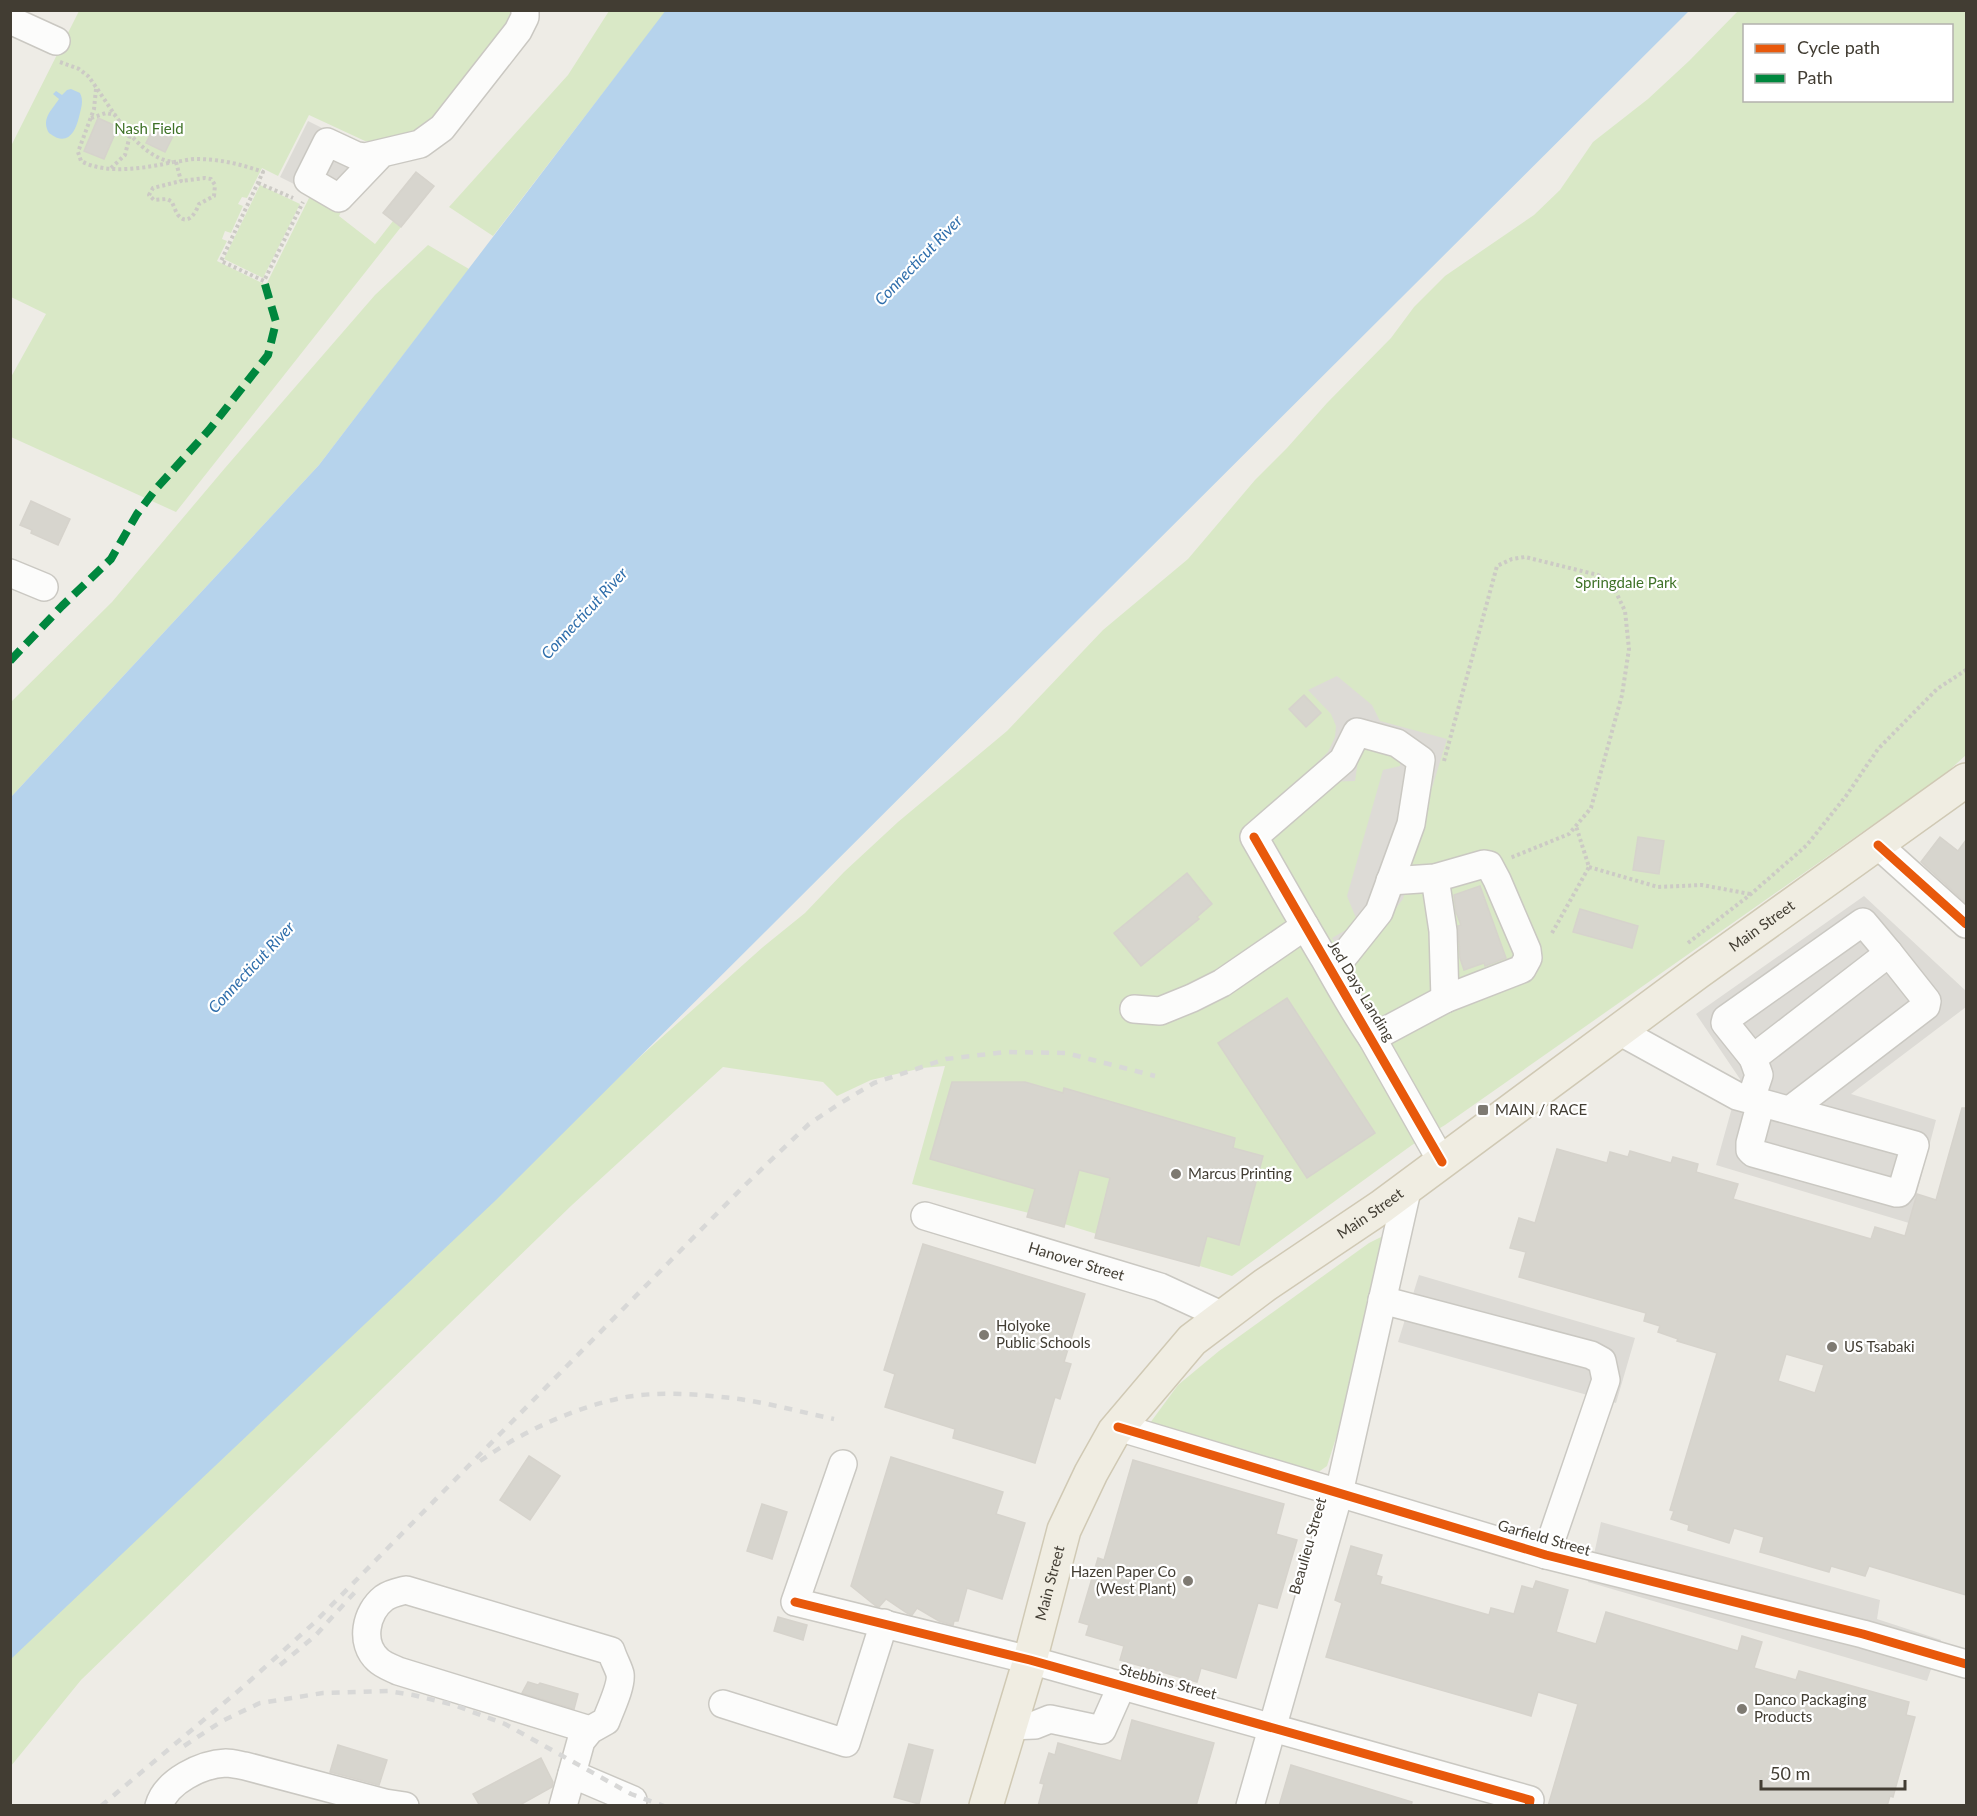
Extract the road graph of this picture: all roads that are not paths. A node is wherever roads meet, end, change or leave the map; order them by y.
1 (525, 10) edge
2 (10, 20) edge
3 (56, 51) road end
4 (381, 154) dead end
5 (10, 573) edge
6 (44, 587) dead end
7 (1966, 780) edge
8 (1878, 845) junction
9 (1435, 878) junction
10 (1390, 881) junction
11 (1966, 924) edge
12 (1305, 926) junction
13 (1889, 953) junction
14 (1332, 971) junction
15 (1445, 999) junction
16 (1134, 1009) dead end
17 (1618, 1031) junction
18 (1372, 1038) junction
19 (1752, 1058) junction
20 (1756, 1101) junction
21 (1790, 1110) junction
22 (1442, 1162) junction
23 (1408, 1186) junction
24 (925, 1216) dead end
25 (1382, 1300) junction
26 (1223, 1316) junction
27 (1118, 1427) junction
28 (843, 1464) dead end
29 (1339, 1492) junction
30 (1546, 1555) junction
31 (884, 1623) junction
32 (1030, 1660) junction
33 (1966, 1664) edge
34 (1122, 1685) junction
35 (723, 1704) dead end
36 (1011, 1726) junction
37 (1273, 1727) junction
38 (590, 1730) junction
39 (572, 1774) junction
40 (1529, 1803) edge
41 (159, 1806) edge
42 (405, 1806) edge
43 (563, 1806) edge
44 (632, 1806) edge
45 (987, 1806) edge
46 (1250, 1806) edge

1 - 4 street
2 - 3 street
5 - 6 street
7 - 8 main road, Main Street
8 - 11 street
8 - 17 main road, Main Street
9 - 10 street
9 - 15 street
9 - 15 street
10 - 12 street, Jed Days Landing
10 - 14 street
12 - 14 street, Jed Days Landing
12 - 16 street
13 - 19 street
13 - 19 street
13 - 21 street
14 - 18 street, Jed Days Landing
15 - 18 street
17 - 20 street
17 - 22 main road, Main Street
18 - 22 street, Jed Days Landing
19 - 20 street
20 - 21 street
20 - 21 street
22 - 23 main road, Main Street
23 - 25 street, Beaulieu Street
23 - 26 main road, Main Street
24 - 26 street, Hanover Street
25 - 29 street, Beaulieu Street
25 - 30 street
26 - 27 main road, Main Street
27 - 29 street, Garfield Street
27 - 32 main road, Main Street
28 - 31 street, Stebbins Street
29 - 30 street, Garfield Street
29 - 37 street, Beaulieu Street
30 - 33 street, Garfield Street
31 - 32 street, Stebbins Street
31 - 35 street
32 - 34 street, Stebbins Street
32 - 36 main road, Main Street
34 - 36 street
34 - 37 street, Stebbins Street
36 - 45 main road, Main Street
37 - 40 street, Stebbins Street
37 - 46 street, Beaulieu Street
38 - 38 street
38 - 39 street
39 - 43 street
39 - 44 street
41 - 42 street

